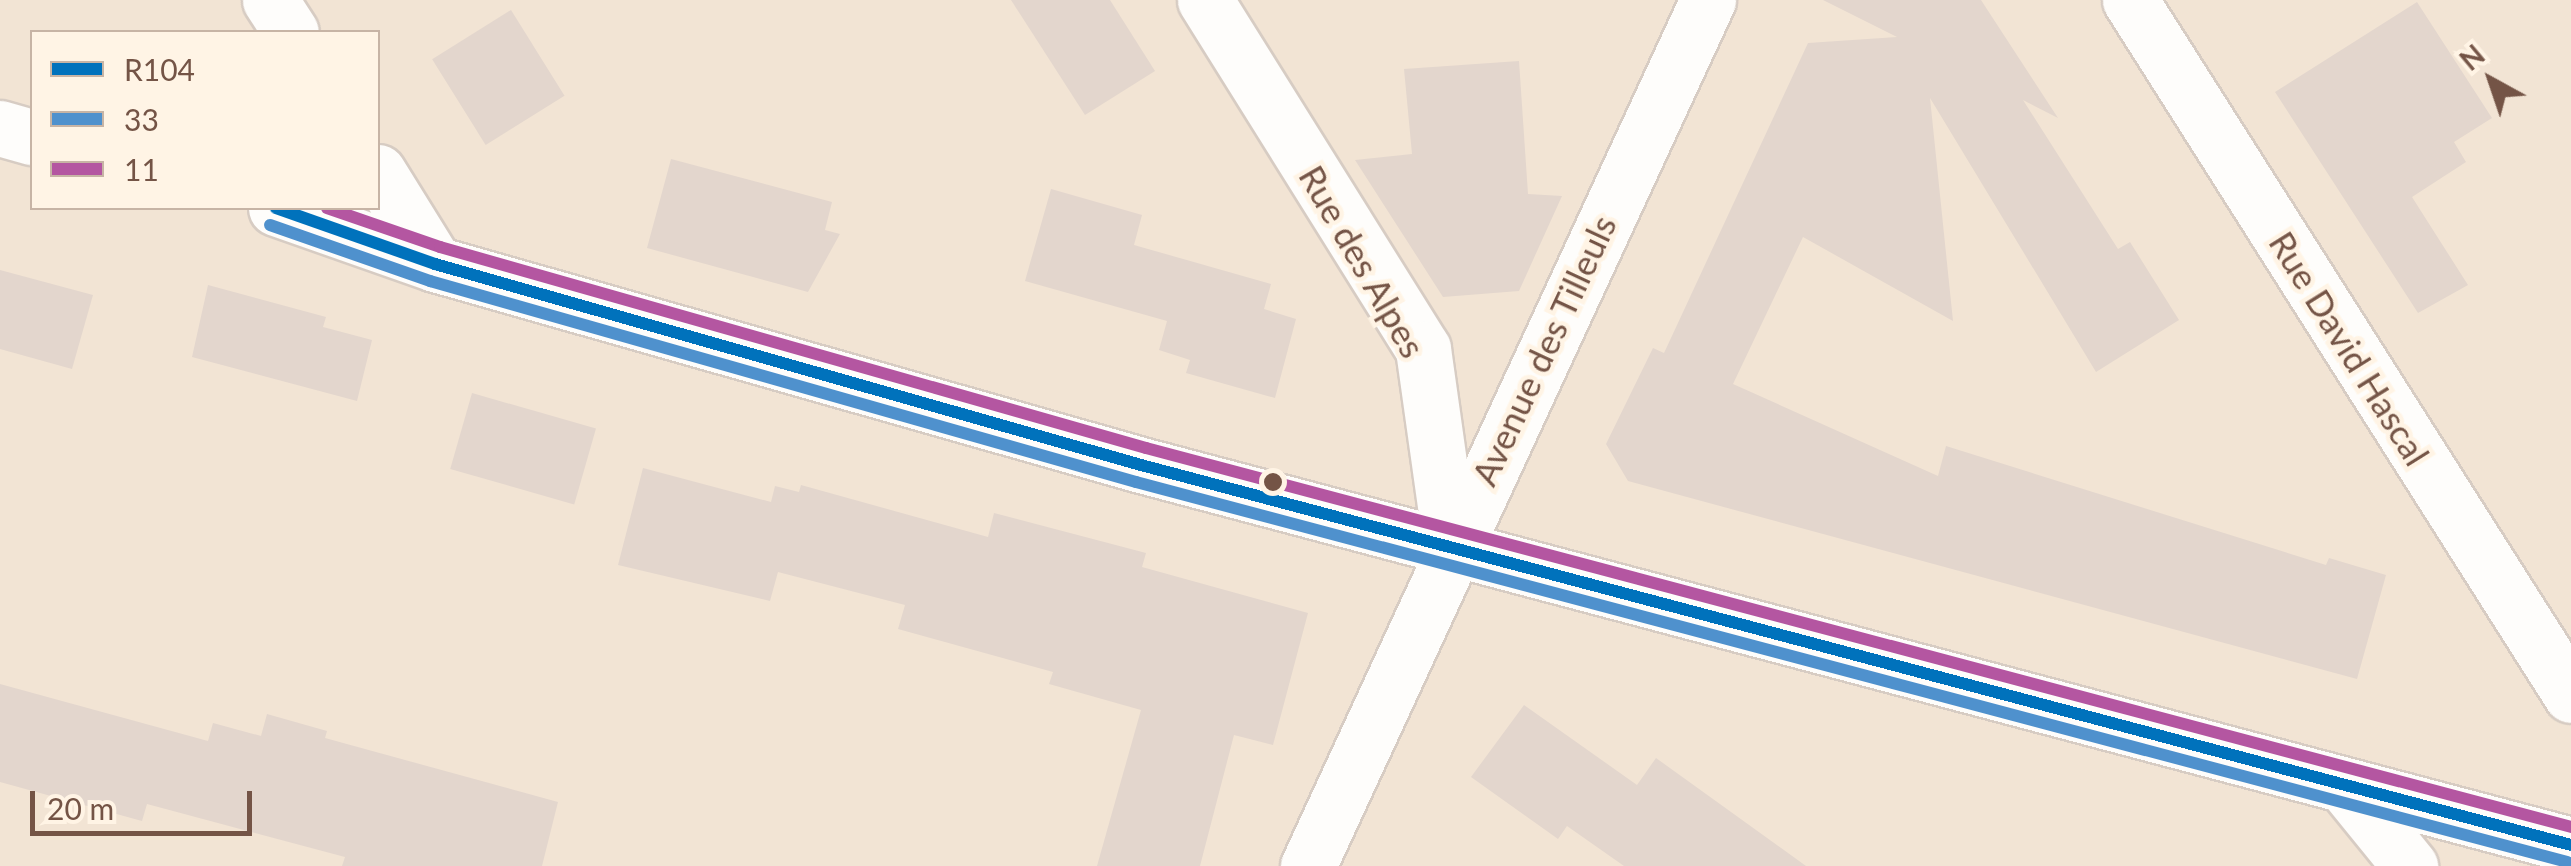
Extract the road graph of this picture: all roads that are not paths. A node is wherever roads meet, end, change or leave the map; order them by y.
1 (270, 0) edge
2 (1205, 0) edge
3 (1708, 0) edge
4 (2130, 0) edge
5 (289, 30) edge
6 (0, 128) edge
7 (30, 136) edge
8 (380, 175) edge
9 (282, 210) edge
10 (435, 264) junction
11 (1452, 547) junction
12 (2571, 695) edge
13 (2349, 791) junction
14 (2571, 845) edge
15 (1308, 866) edge
16 (2410, 866) edge

1 - 5 street
2 - 11 street, Rue des Alpes
3 - 11 street, Avenue des Tilleuls
4 - 12 street, Rue David Hascal
6 - 7 street
8 - 10 street
9 - 10 street
10 - 11 street
11 - 13 street
11 - 15 street, Avenue des Tilleuls
13 - 14 street
13 - 16 street

